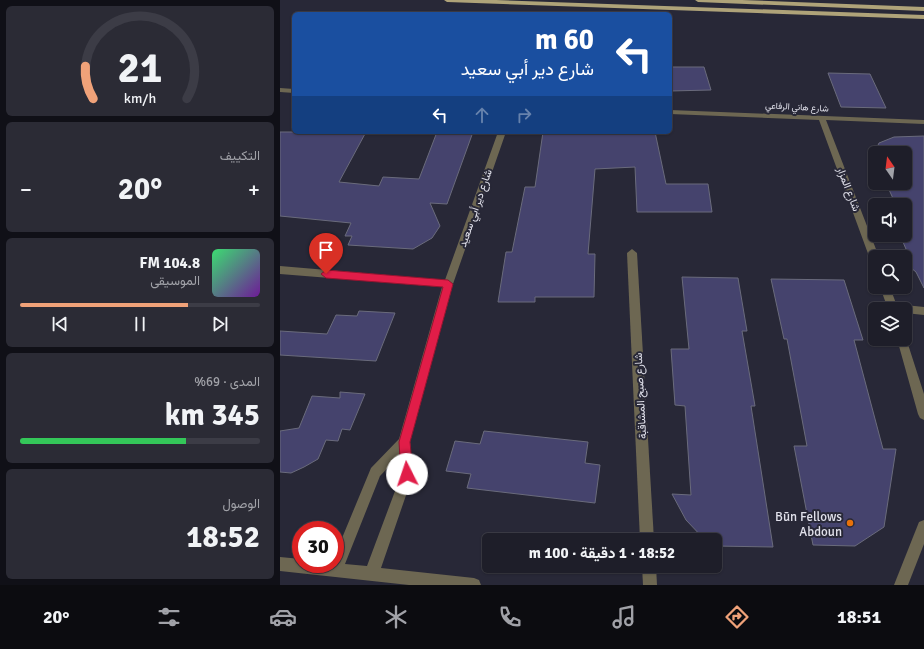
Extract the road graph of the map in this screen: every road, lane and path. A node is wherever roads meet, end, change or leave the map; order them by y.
1 (447, 0) edge
2 (698, 0) edge
3 (833, 5) junction
4 (924, 9) edge
5 (836, 14) junction
6 (924, 17) edge
7 (280, 90) edge
8 (292, 91) edge
9 (672, 112) edge
10 (822, 119) junction
11 (924, 122) edge
12 (501, 134) edge
13 (872, 250) edge
14 (632, 253) dead end
15 (280, 270) edge
16 (448, 284) junction
17 (912, 310) edge
18 (924, 311) edge
19 (904, 346) edge
20 (924, 414) edge
21 (404, 442) junction
22 (924, 527) edge
23 (647, 533) edge
24 (344, 550) edge
25 (280, 564) edge
26 (292, 565) edge
27 (344, 571) edge
28 (372, 573) junction
29 (649, 573) edge
30 (474, 585) edge
31 (650, 585) edge
32 (902, 585) edge

1 - 5 main road
2 - 3 main road
3 - 4 main road
3 - 5 main road
5 - 6 main road
7 - 8 street
9 - 10 street, شارع هاني الرفاعي
10 - 11 street, شارع هاني الرفاعي
10 - 13 street, شارع المزار
12 - 16 street, شارع دير أبي سعيد
14 - 23 street, شارع صبح المشاقبة
15 - 16 street
16 - 21 street, شارع دير أبي سعيد
17 - 18 street
19 - 20 street
21 - 24 street, شارع دير أبي سعيد
21 - 28 street, شارع دير أبي سعيد
22 - 32 street
25 - 26 street
27 - 28 street
28 - 30 street
29 - 31 street

